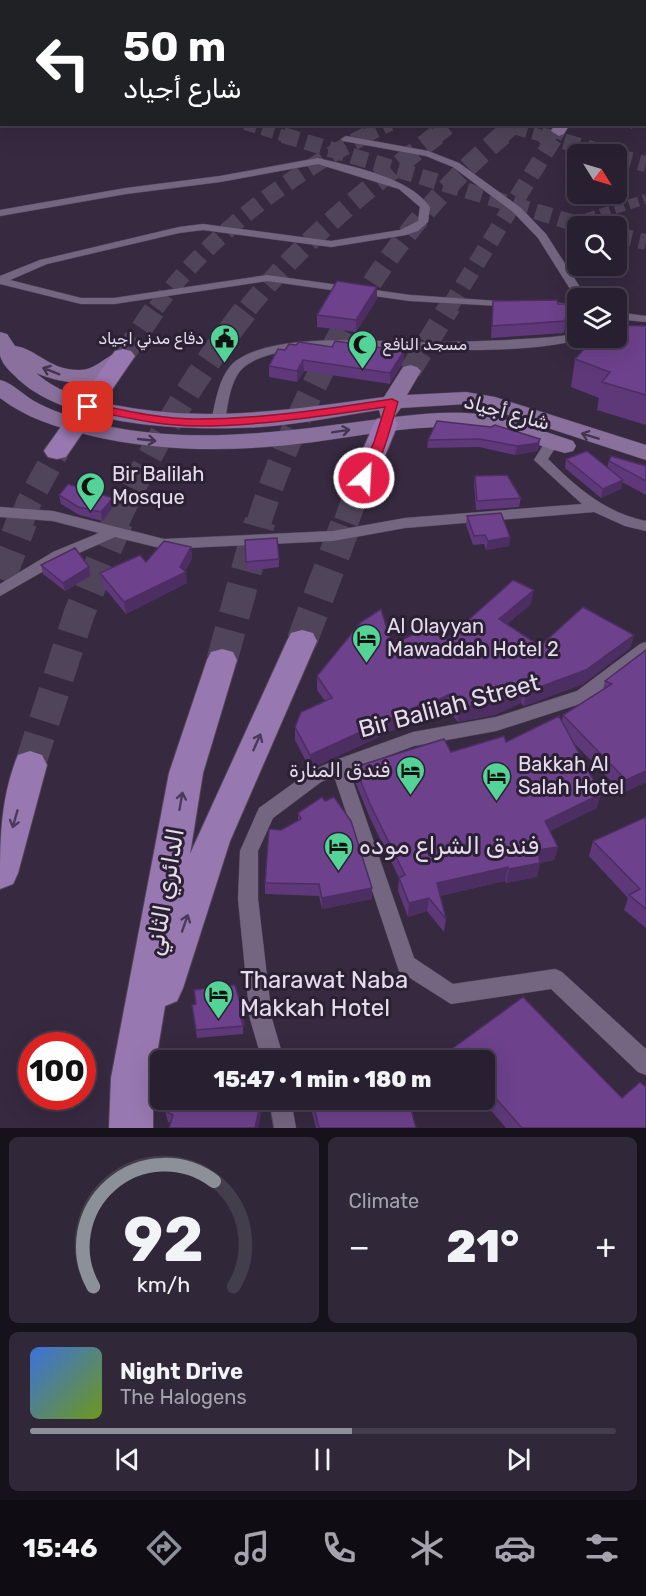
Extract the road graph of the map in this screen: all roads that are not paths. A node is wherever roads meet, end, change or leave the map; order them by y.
1 (346, 139) tunnel mouth
2 (0, 213) edge
3 (0, 280) edge
4 (575, 288) edge
5 (522, 304) edge
6 (543, 304) edge
7 (567, 307) edge
8 (627, 317) edge
9 (646, 320) edge
10 (1, 339) edge
11 (567, 339) edge
12 (123, 356) joint
13 (410, 371) tunnel mouth
14 (0, 386) edge
15 (389, 413) junction
16 (82, 416) junction
17 (218, 422) junction
18 (552, 442) junction
19 (57, 451) tunnel mouth
20 (646, 453) edge
21 (646, 471) edge
22 (358, 490) tunnel mouth
23 (593, 508) junction
24 (0, 512) edge
25 (646, 526) edge
26 (114, 532) junction
27 (0, 591) edge
28 (302, 641) tunnel mouth
29 (646, 648) edge
30 (222, 660) tunnel mouth
31 (30, 765) tunnel mouth
32 (339, 766) junction
33 (0, 873) edge
34 (270, 1050) edge
35 (646, 1064) edge
36 (132, 1078) junction
37 (282, 1110) edge
38 (131, 1128) edge
39 (285, 1128) edge

1 - 4 street
2 - 3 street
3 - 5 street
6 - 7 street
8 - 9 street
12 -> 10 main road
10 - 16 main road, شارع أجياد
11 - 17 street
12 - 16 highway
13 - 15 main road
14 - 16 main road, شارع أجياد
16 -> 15 main road, شارع أجياد
15 - 17 main road, شارع أجياد
15 - 18 main road, شارع أجياد
20 -> 15 main road, شارع أجياد
15 - 22 highway
16 - 17 main road, شارع أجياد
16 - 19 highway
18 - 21 main road, شارع أجياد
18 - 23 street
23 - 25 street
23 - 26 street
24 - 26 street
26 - 27 street
36 -> 28 highway
29 - 32 street, Bir Balilah Street
36 -> 30 highway, الدائري الثاني
31 -> 33 highway
32 - 34 street, Bir Balilah Street
32 - 35 street
36 - 38 highway, الدائري الثاني
37 - 39 street

